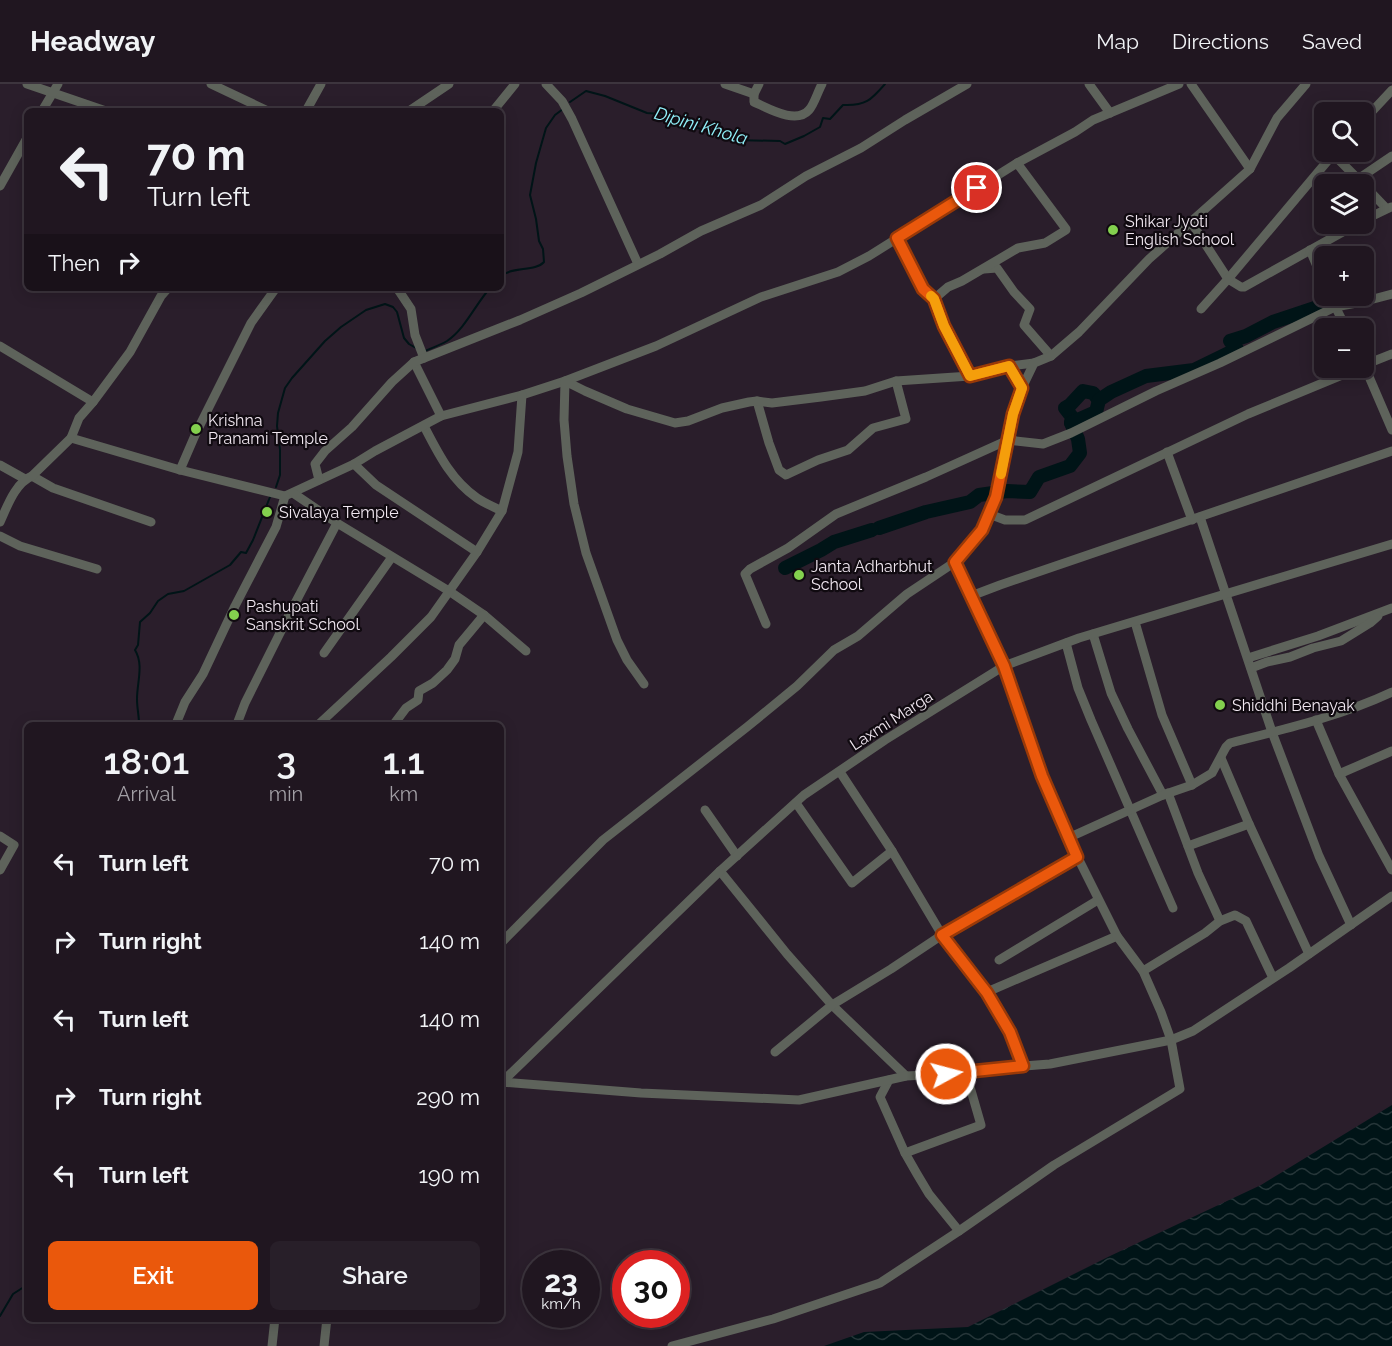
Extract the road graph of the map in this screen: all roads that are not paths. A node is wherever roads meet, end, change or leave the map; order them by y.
1 (27, 84) edge
2 (58, 84) edge
3 (211, 84) edge
4 (321, 84) edge
5 (449, 84) edge
6 (515, 84) edge
7 (546, 84) edge
8 (725, 84) edge
9 (759, 84) edge
10 (822, 84) edge
11 (967, 84) edge
12 (1089, 84) edge
13 (1179, 84) edge
14 (1191, 84) edge
15 (1306, 84) edge
16 (1392, 90) edge
17 (52, 94) junction
18 (754, 94) junction
19 (44, 108) edge
20 (96, 108) edge
21 (262, 108) edge
22 (308, 108) edge
23 (413, 108) edge
24 (495, 108) edge
25 (1374, 109) edge
26 (1110, 113) junction
27 (24, 143) edge
28 (1392, 156) edge
29 (1326, 162) edge
30 (1342, 162) edge
31 (1017, 163) junction
32 (1250, 169) junction
33 (1354, 174) edge
34 (1372, 174) edge
35 (0, 186) edge
36 (1374, 194) edge
37 (1389, 207) edge
38 (1374, 215) edge
39 (1191, 222) junction
40 (1339, 234) edge
41 (897, 238) junction
42 (1310, 250) junction
43 (1314, 259) edge
44 (639, 264) junction
45 (981, 269) junction
46 (1228, 279) junction
47 (165, 291) edge
48 (274, 291) edge
49 (399, 291) edge
50 (1392, 294) edge
51 (934, 299) junction
52 (1335, 307) junction
53 (1202, 309) dead end
54 (1341, 318) edge
55 (0, 346) edge
56 (1392, 354) edge
57 (1051, 356) junction
58 (424, 358) junction
59 (414, 362) junction
60 (1034, 363) junction
61 (1009, 366) junction
62 (970, 376) junction
63 (1335, 378) edge
64 (565, 381) junction
65 (896, 381) junction
66 (1022, 388) junction
67 (522, 395) junction
68 (757, 401) junction
69 (93, 402) junction
70 (441, 416) junction
71 (424, 426) junction
72 (1392, 430) edge
73 (71, 438) junction
74 (1008, 440) junction
75 (1392, 451) edge
76 (1167, 452) junction
77 (354, 464) junction
78 (0, 465) edge
79 (180, 470) junction
80 (29, 478) junction
81 (319, 480) junction
82 (289, 495) junction
83 (502, 511) junction
84 (989, 514) junction
85 (1196, 518) junction
86 (0, 522) edge
87 (152, 522) dead end
88 (337, 523) junction
89 (0, 536) edge
90 (1392, 544) edge
91 (477, 552) junction
92 (392, 557) junction
93 (955, 562) junction
94 (97, 569) dead end
95 (449, 591) junction
96 (1226, 593) junction
97 (971, 596) junction
98 (1392, 608) edge
99 (1379, 612) junction
100 (484, 615) junction
101 (1135, 622) junction
102 (766, 624) dead end
103 (1093, 634) junction
104 (1066, 643) junction
105 (526, 651) dead end
106 (324, 652) dead end
107 (1248, 658) junction
108 (1004, 666) junction
109 (1251, 668) junction
110 (644, 684) dead end
111 (1392, 692) edge
112 (1316, 720) junction
113 (177, 722) edge
114 (238, 722) edge
115 (321, 722) edge
116 (396, 722) edge
117 (1272, 732) junction
118 (1392, 751) edge
119 (1221, 758) junction
120 (840, 772) junction
121 (1339, 774) junction
122 (1192, 785) junction
123 (1166, 794) junction
124 (796, 803) junction
125 (705, 810) dead end
126 (1130, 811) junction
127 (1249, 824) junction
128 (0, 836) edge
129 (1068, 838) junction
130 (1188, 846) junction
131 (892, 851) junction
132 (737, 856) junction
133 (1077, 857) junction
134 (0, 870) edge
135 (1392, 870) edge
136 (720, 871) junction
137 (1392, 896) edge
138 (1098, 900) junction
139 (1173, 908) dead end
140 (1220, 921) junction
141 (1351, 925) junction
142 (942, 935) junction
143 (1117, 936) junction
144 (504, 940) edge
145 (1309, 954) junction
146 (999, 960) dead end
147 (1143, 970) junction
148 (1273, 978) junction
149 (987, 993) junction
150 (832, 1005) junction
151 (1171, 1040) junction
152 (775, 1053) dead end
153 (1023, 1066) junction
154 (966, 1073) junction
155 (906, 1076) junction
156 (504, 1079) edge
157 (889, 1080) junction
158 (504, 1082) edge
159 (904, 1153) junction
160 (959, 1231) junction
161 (275, 1322) edge
162 (327, 1322) edge
163 (272, 1346) edge
164 (324, 1346) edge
165 (672, 1346) edge

1 - 17 street
2 - 17 street
3 - 21 street
4 - 22 street
5 - 23 street
6 - 24 street
7 - 44 street
8 - 18 street
9 - 18 street
10 - 18 street
11 - 44 street
12 - 26 street
13 - 26 street
14 - 32 street
15 - 32 street
16 - 25 street
17 - 19 street
17 - 20 street
26 - 31 street
27 - 35 street
28 - 34 street
29 - 46 street
30 - 33 street
31 - 41 street
31 - 45 street
32 - 39 street
36 - 37 street
37 - 38 street
39 - 46 street
39 - 57 street
40 - 42 street
41 - 51 street
41 - 64 street
42 - 43 street
42 - 46 street
44 - 58 street
45 - 51 street
45 - 57 street
46 - 53 street
47 - 69 street
48 - 79 street
49 - 58 street
50 - 52 street
51 - 62 street
52 - 54 street
52 - 74 street
55 - 69 street
56 - 72 street
57 - 60 street
58 - 59 street
59 - 70 street
59 - 81 street
60 - 61 street
60 - 66 street
61 - 62 street
61 - 66 street
62 - 65 street
63 - 76 street
64 - 67 street
64 - 68 street
64 - 110 street
65 - 68 street
65 - 68 street
66 - 74 street
67 - 70 street
67 - 83 street
69 - 73 street
70 - 71 street
71 - 77 street
71 - 83 street
73 - 79 street
73 - 80 street
74 - 84 street
74 - 102 street
75 - 85 street
76 - 84 street
76 - 85 street
77 - 81 street
77 - 91 street
78 - 80 street
79 - 82 street
80 - 86 street
80 - 87 street
81 - 82 street
82 - 88 street
82 - 113 street
83 - 91 street
84 - 93 street
85 - 96 street
85 - 97 street
88 - 92 street
88 - 114 street
89 - 94 street
90 - 96 street, Laxmi Marga
91 - 95 street
92 - 95 street
92 - 106 street
93 - 97 street
93 - 144 street
95 - 100 street
95 - 115 street
96 - 101 street, Laxmi Marga
96 - 107 street
97 - 108 street
98 - 99 street
99 - 107 street
99 - 109 street
100 - 105 street
100 - 116 street
101 - 103 street, Laxmi Marga
101 - 122 street
103 - 104 street, Laxmi Marga
103 - 123 street
104 - 108 street, Laxmi Marga
104 - 126 street
107 - 109 street
108 - 120 street, Laxmi Marga
108 - 129 street
109 - 117 street
111 - 112 street
112 - 117 street
112 - 121 street
117 - 119 street
117 - 141 street
118 - 121 street
119 - 122 street
119 - 127 street
120 - 124 street, Laxmi Marga
120 - 131 street
121 - 135 street
122 - 123 street
123 - 126 street
123 - 130 street
124 - 131 street
124 - 132 street, Laxmi Marga
125 - 132 street
126 - 129 street
126 - 139 street
127 - 130 street
127 - 145 street
128 - 134 street
129 - 133 street
130 - 140 street
131 - 142 street
132 - 136 street, Laxmi Marga
133 - 138 street
133 - 142 street
136 - 150 street
136 - 156 street, Laxmi Marga
137 - 141 street
138 - 143 street
138 - 146 street
140 - 147 street
140 - 148 street
141 - 145 street
142 - 149 street
142 - 150 street
143 - 147 street
143 - 149 street
145 - 148 street
147 - 151 street
148 - 151 street
149 - 153 street
150 - 152 street
150 - 155 street
151 - 153 street
151 - 160 street
153 - 154 street
154 - 155 street
154 - 159 street
155 - 157 street
157 - 158 street
157 - 159 street
159 - 160 street
160 - 165 street
161 - 163 street
162 - 164 street

